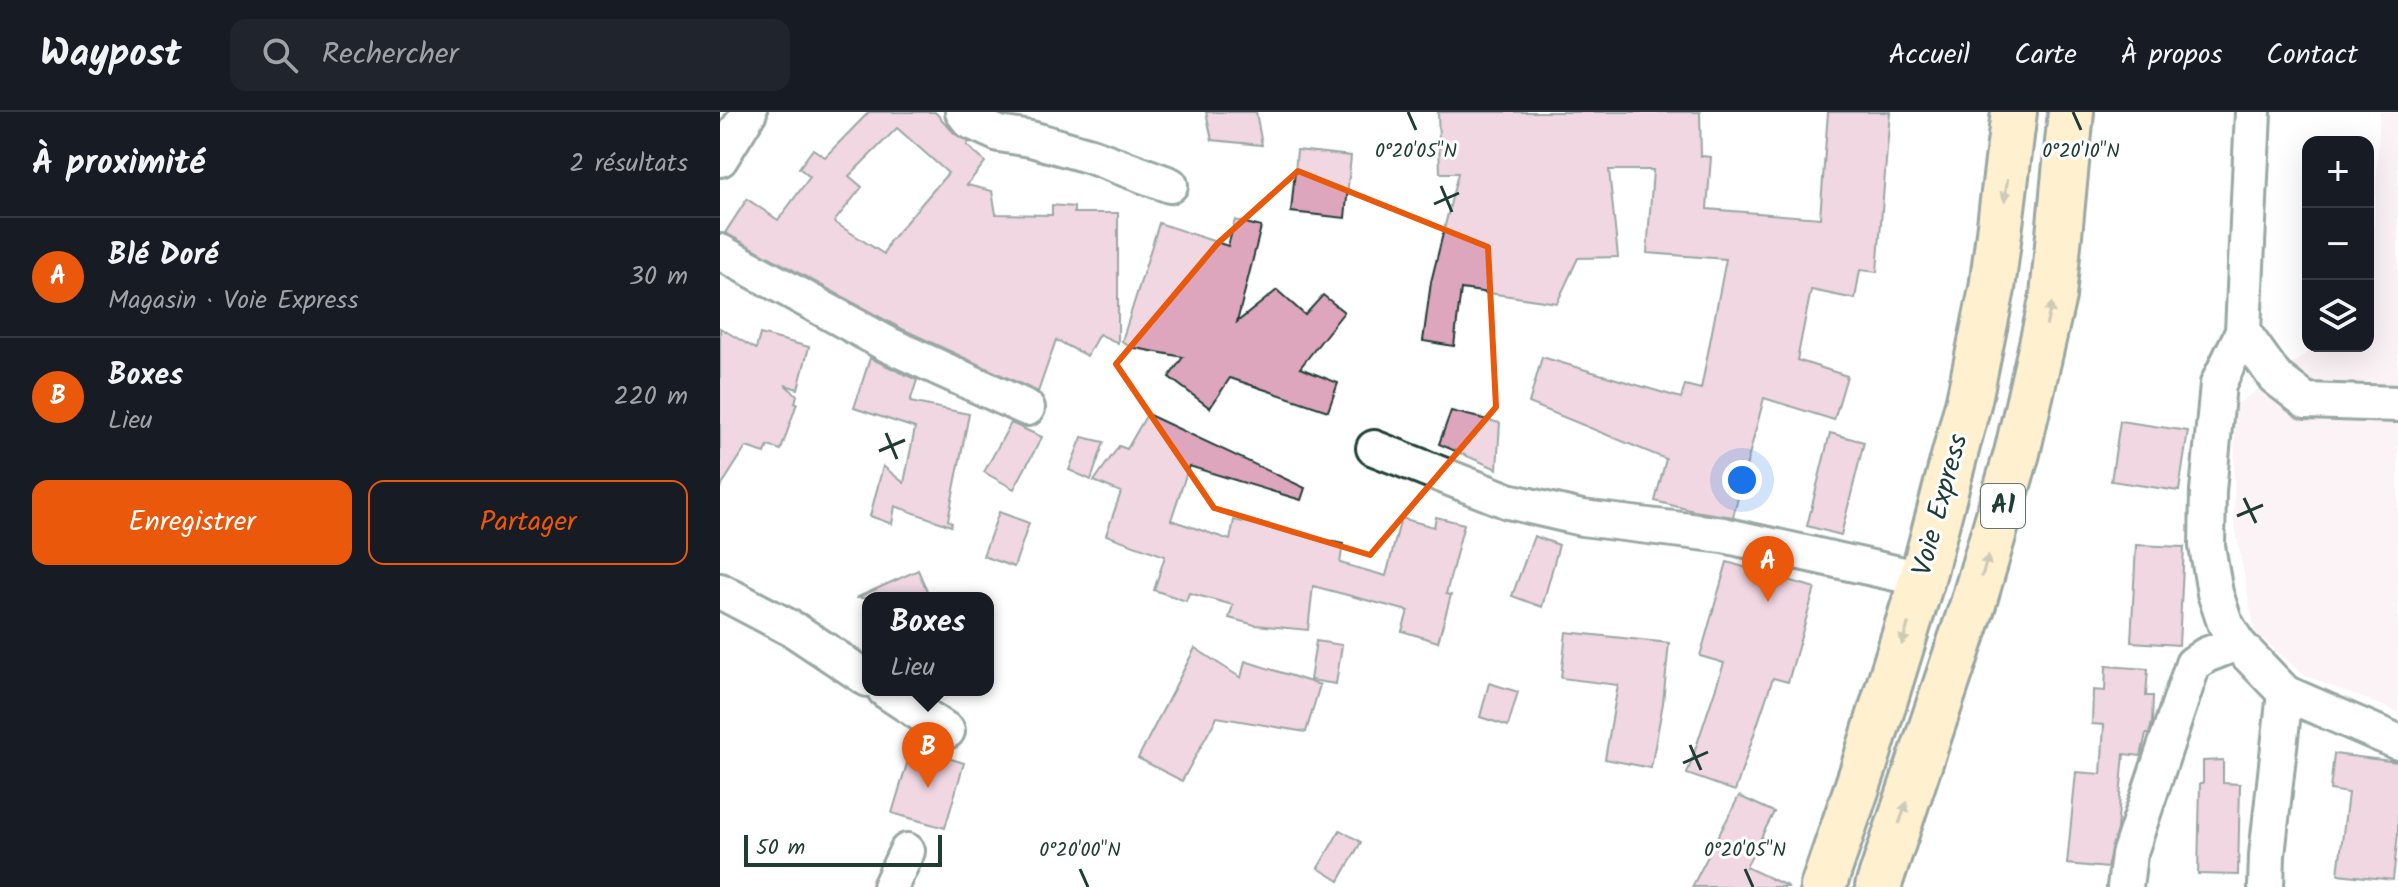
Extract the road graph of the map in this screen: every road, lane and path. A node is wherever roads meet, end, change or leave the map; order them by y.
1 (749, 112) edge
2 (963, 112) edge
3 (2014, 112) edge
4 (2071, 112) edge
5 (2253, 112) edge
6 (720, 159) edge
7 (1170, 185) dead end
8 (720, 252) edge
9 (2243, 332) junction
10 (2398, 404) edge
11 (1027, 408) dead end
12 (1374, 448) dead end
13 (1922, 579) junction
14 (720, 591) edge
15 (2237, 643) junction
16 (862, 675) edge
17 (2285, 693) junction
18 (894, 696) edge
19 (947, 731) dead end
20 (2398, 742) edge
21 (907, 851) dead end
22 (890, 887) edge
23 (1823, 887) edge
24 (1878, 887) edge
25 (2125, 887) edge
26 (2266, 887) edge

1 - 6 street
2 - 7 street
3 -> 13 highway, Voie Express / A1
24 -> 4 highway, A1
5 - 9 street
8 - 11 street
9 - 10 street
9 - 15 street
12 - 13 street
13 -> 23 highway, Voie Express / A1
14 - 16 street
15 - 17 street
15 - 25 street
17 - 20 street
17 - 26 street
18 - 19 street
21 - 22 street

